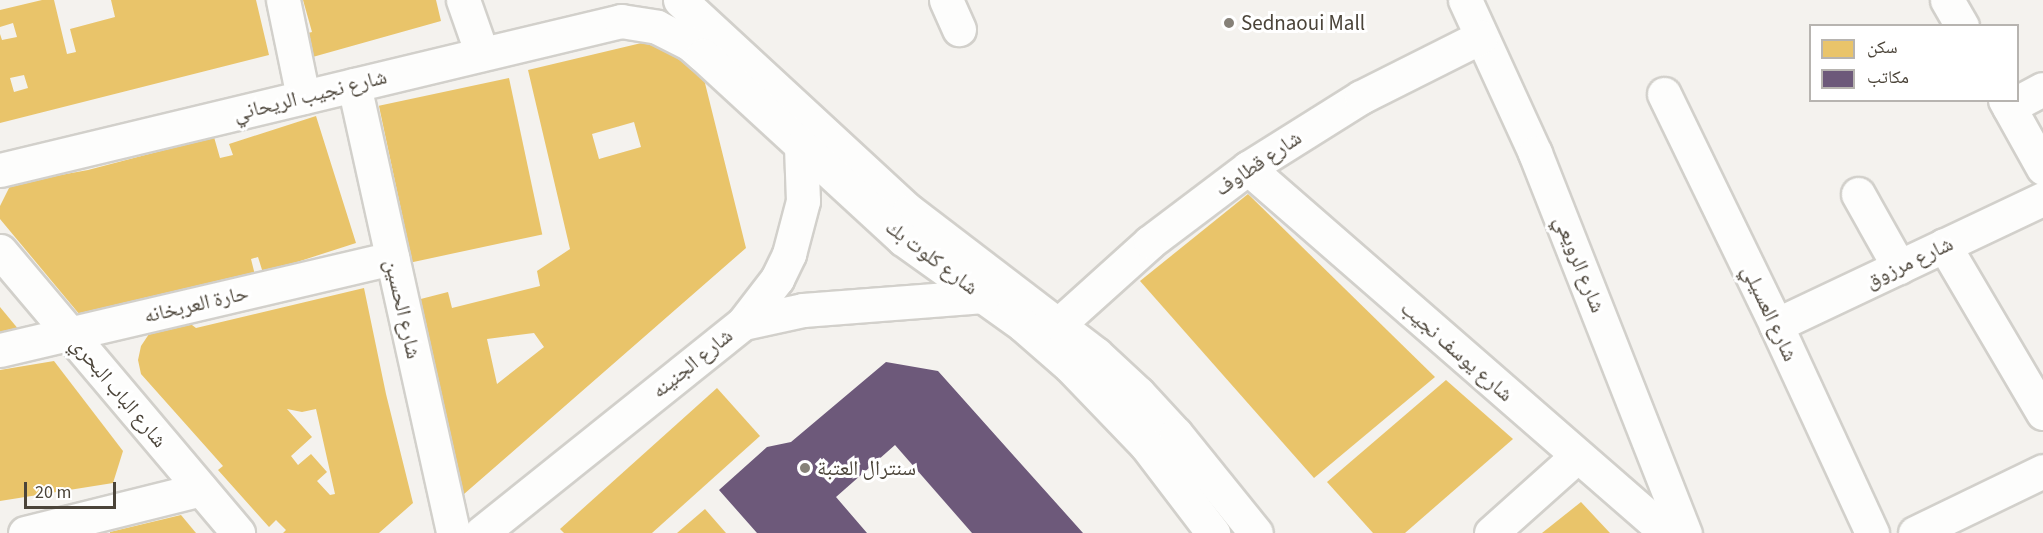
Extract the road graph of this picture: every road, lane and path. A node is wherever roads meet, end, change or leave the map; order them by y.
1 (283, 0) edge
2 (463, 0) edge
3 (1465, 0) edge
4 (1947, 0) edge
5 (683, 1) edge
6 (620, 11) edge
7 (1961, 24) edge
8 (1480, 37) junction
9 (482, 54) junction
10 (354, 85) junction
11 (2043, 89) edge
12 (1664, 94) dead end
13 (303, 98) junction
14 (2019, 99) edge
15 (2007, 104) edge
16 (801, 146) junction
17 (1248, 168) junction
18 (2043, 168) edge
19 (0, 170) edge
20 (1858, 194) dead end
21 (2043, 199) edge
22 (1944, 245) junction
23 (0, 251) edge
24 (392, 258) junction
25 (1899, 267) junction
26 (990, 286) junction
27 (743, 323) junction
28 (1059, 324) junction
29 (1776, 325) junction
30 (70, 334) junction
31 (0, 350) edge
32 (2043, 412) edge
33 (1577, 456) junction
34 (2043, 471) edge
35 (201, 489) junction
36 (25, 533) edge
37 (238, 533) edge
38 (453, 533) edge
39 (481, 533) edge
40 (1213, 533) edge
41 (1256, 533) edge
42 (1491, 533) edge
43 (1667, 533) edge
44 (1685, 533) edge
45 (1872, 533) edge
46 (1915, 533) edge

1 - 13 street
2 - 9 street
3 - 8 street, شارع الرويعي
4 - 7 street
5 - 26 street, شارع كلوت بك
6 - 9 street, شارع نجيب الريحاني
6 - 16 street, شارع كلوت بك
8 - 17 street, شارع قطاوف
8 - 44 street, شارع الرويعي
9 - 10 street, شارع نجيب الريحاني
10 - 13 street, شارع نجيب الريحاني
10 - 24 street, شارع الحسين
11 - 14 street
12 - 29 street, شارع العسيلي
13 - 19 street, شارع نجيب الريحاني
15 - 18 street
16 - 26 street, شارع كلوت بك
16 - 27 street
17 - 28 street, شارع قطاوف
17 - 33 street, شارع يوسف نجيب
20 - 25 street
21 - 22 street, شارع مرزوق
22 - 25 street, شارع مرزوق
22 - 32 street
23 - 30 street, شارع الباب البحري
24 - 30 street, حارة العربخانه
24 - 38 street, شارع الحسين
25 - 29 street, شارع مرزوق
26 - 27 street, شارع الجنينه
26 - 28 street, شارع كلوت بك
26 - 40 street, شارع كلوت بك
27 - 39 street, شارع الجنينه
28 - 41 street, شارع كلوت بك
29 - 45 street, شارع العسيلي
30 - 31 street, حارة العربخانه
30 - 35 street, شارع الباب البحري
33 - 42 street
33 - 43 street, شارع يوسف نجيب
34 - 46 street
35 - 36 street
35 - 37 street, شارع الباب البحري

